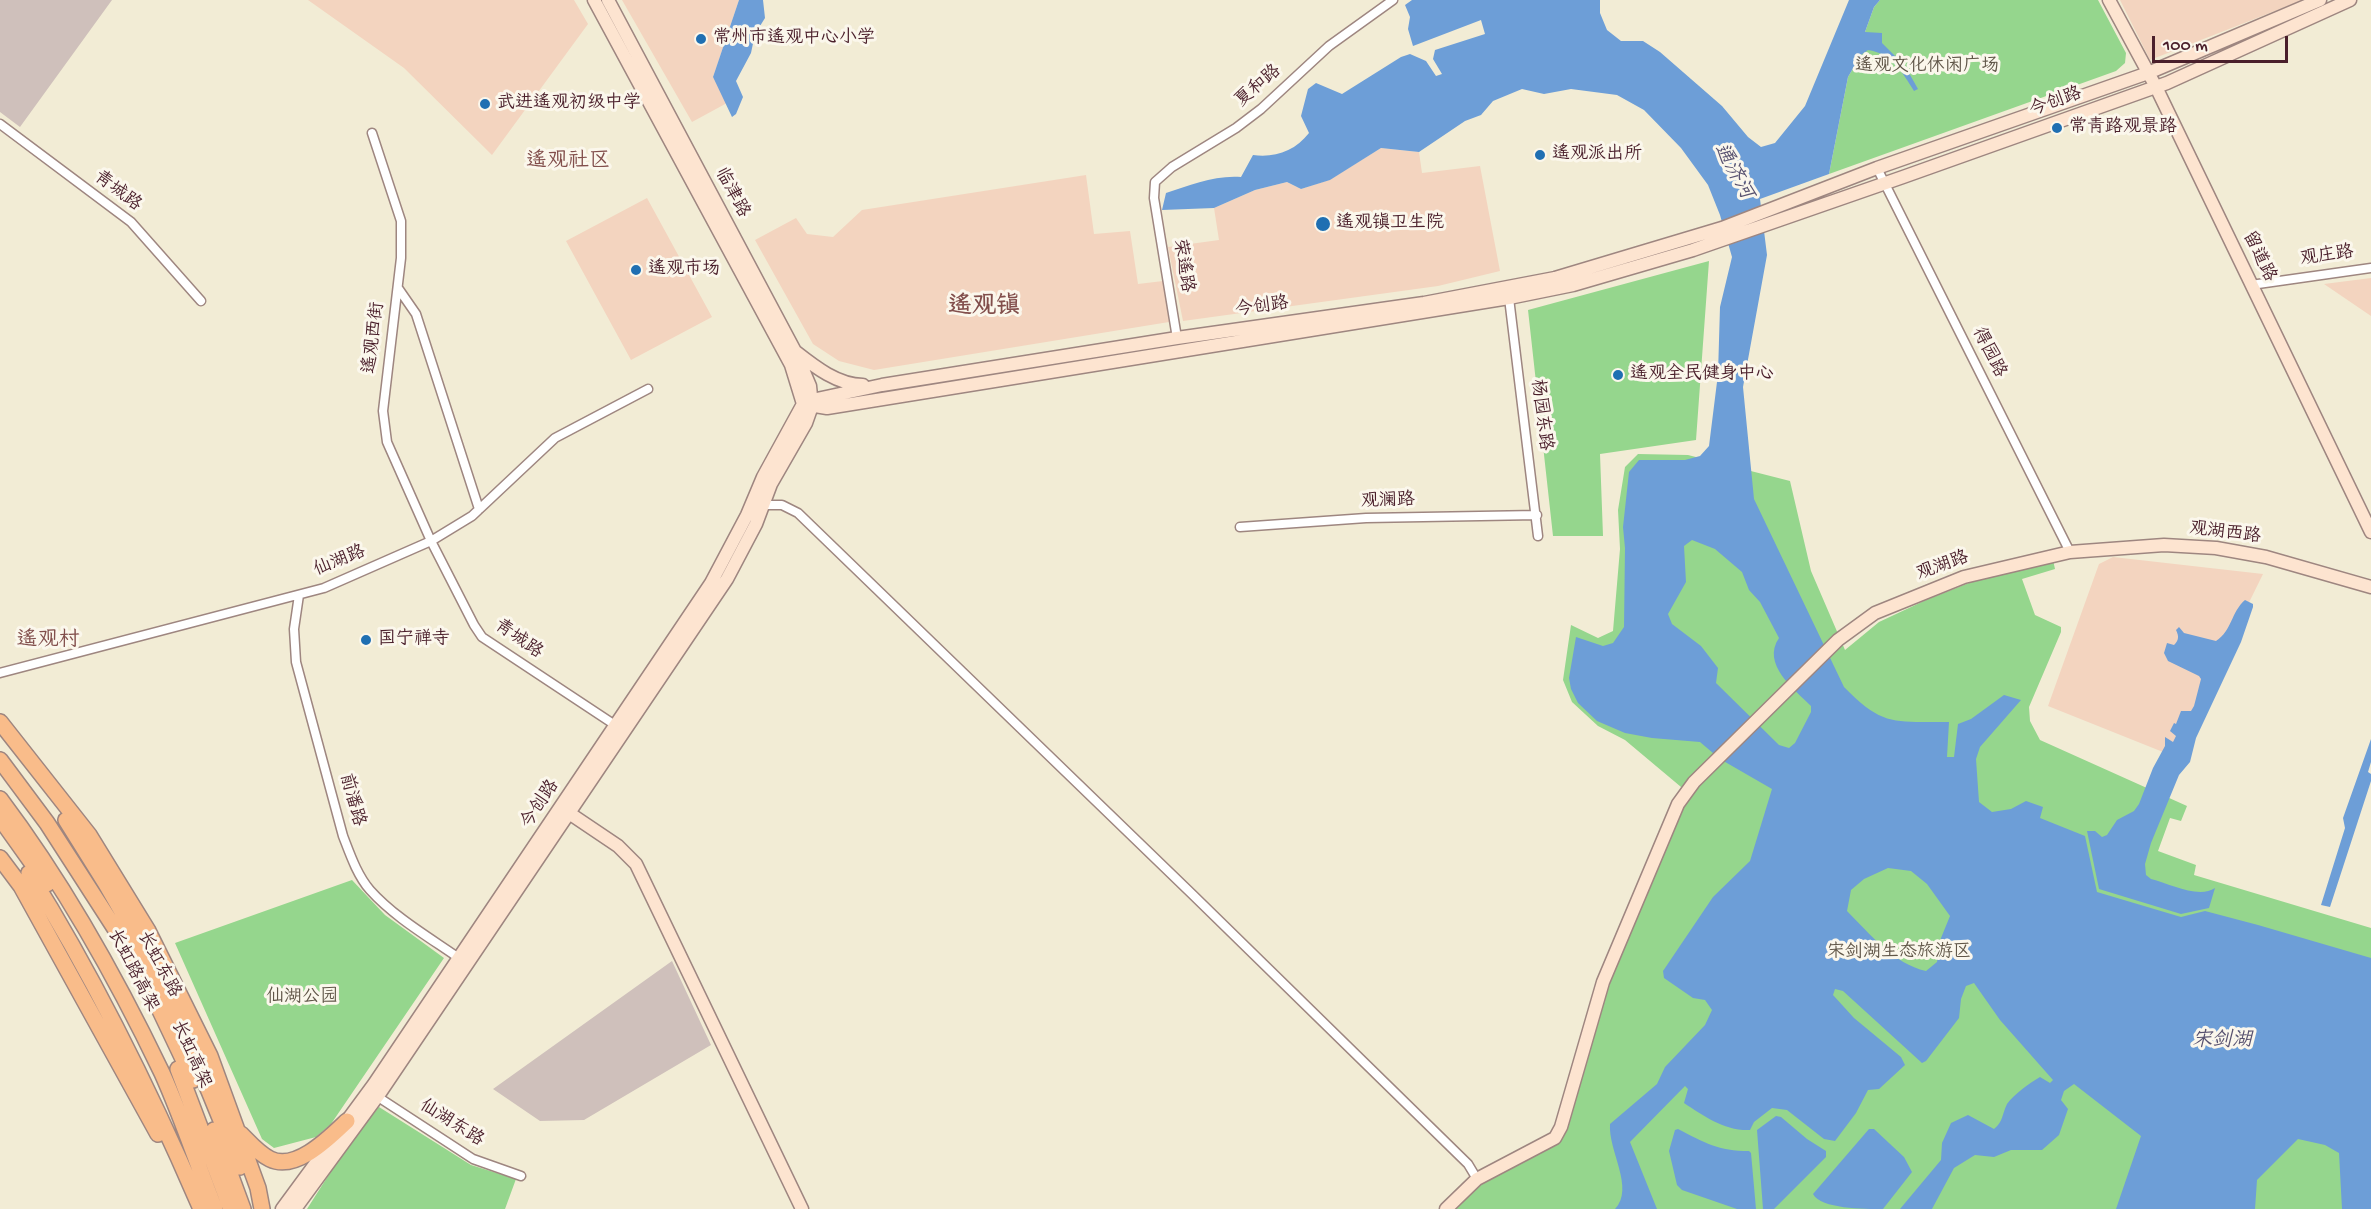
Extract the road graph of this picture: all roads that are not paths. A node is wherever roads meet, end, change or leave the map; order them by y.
1 (594, 0) edge
2 (608, 0) edge
3 (1393, 0) edge
4 (2109, 0) edge
5 (2320, 0) edge
6 (2350, 0) edge
7 (2148, 73) junction
8 (2156, 87) junction
9 (0, 124) edge
10 (372, 133) dead end
11 (1877, 168) junction
12 (1884, 184) junction
13 (1154, 198) joint
14 (1766, 217) junction
15 (1724, 234) junction
16 (2371, 268) edge
17 (2251, 285) junction
18 (398, 288) junction
19 (1509, 298) junction
20 (201, 301) dead end
21 (1177, 338) junction
22 (795, 351) junction
23 (882, 385) junction
24 (648, 389) dead end
25 (809, 404) junction
26 (763, 505) junction
27 (479, 509) junction
28 (1537, 515) junction
29 (1240, 527) dead end
30 (2371, 532) edge
31 (1538, 536) dead end
32 (431, 541) junction
33 (2070, 552) junction
34 (2371, 587) edge
35 (299, 595) junction
36 (0, 673) edge
37 (0, 722) edge
38 (620, 728) junction
39 (0, 735) edge
40 (0, 760) edge
41 (0, 773) edge
42 (0, 799) edge
43 (569, 813) junction
44 (0, 818) edge
45 (0, 834) edge
46 (0, 858) edge
47 (464, 961) junction
48 (373, 1094) junction
49 (347, 1121) junction
50 (237, 1130) junction
51 (521, 1176) dead end
52 (1477, 1179) junction
53 (200, 1209) edge
54 (207, 1209) edge
55 (215, 1209) edge
56 (231, 1209) edge
57 (243, 1209) edge
58 (257, 1209) edge
59 (262, 1209) edge
60 (282, 1209) edge
61 (295, 1209) edge
62 (802, 1209) edge
63 (1446, 1209) edge

1 - 25 main road, 临津路
2 - 22 main road, 临津路
3 - 13 street, 夏和路
4 - 7 main road, 留道路
5 - 7 main road, 今创路
6 - 8 main road, 今创路
7 - 8 main road, 留道路
7 - 11 main road, 今创路
8 - 12 main road, 今创路
8 - 17 main road, 留道路
9 - 20 street, 青城路
10 - 18 street, 遥观西街
11 - 12 street, 得园路
11 - 14 main road, 今创路
12 - 14 main road, 今创路
12 - 33 street, 得园路
13 - 21 street, 荣遥路
14 - 15 main road
15 - 19 main road, 今创路
15 - 21 main road, 今创路
16 - 17 street, 观庄路
17 - 30 main road, 留道路
18 - 27 street
18 - 32 street, 遥观西街
19 - 25 main road, 今创路
19 - 28 street, 杨园东路
21 - 23 main road, 今创路
22 - 23 main road
22 - 25 main road, 临津路
23 - 25 main road, 今创路
24 - 27 street, 仙湖路
25 - 26 main road, 今创路
25 - 38 main road, 今创路
26 - 38 main road, 今创路
26 - 52 street
27 - 32 street, 仙湖路
28 - 29 street, 观澜路
28 - 31 street, 杨园东路
32 - 35 street, 仙湖路
32 - 38 street, 青城路
33 - 34 main road, 观湖西路
33 - 52 main road, 观湖路
35 - 36 street, 仙湖路
35 - 47 street, 前潘路
37 - 50 highway
38 - 43 main road, 今创路
38 - 47 main road, 今创路
39 - 58 highway
40 - 57 highway, 长虹东路
41 - 56 highway, 长虹高架
42 - 55 highway, 长虹路高架
43 - 47 main road, 今创路
43 - 62 main road
44 - 54 highway
45 - 53 highway
46 - 53 highway
47 - 48 main road, 今创路
48 - 49 main road, 今创路
48 - 51 street, 仙湖东路
48 - 61 main road, 今创路
49 - 50 highway
49 - 60 main road, 今创路
50 - 59 highway
52 - 63 main road, 观湖路

